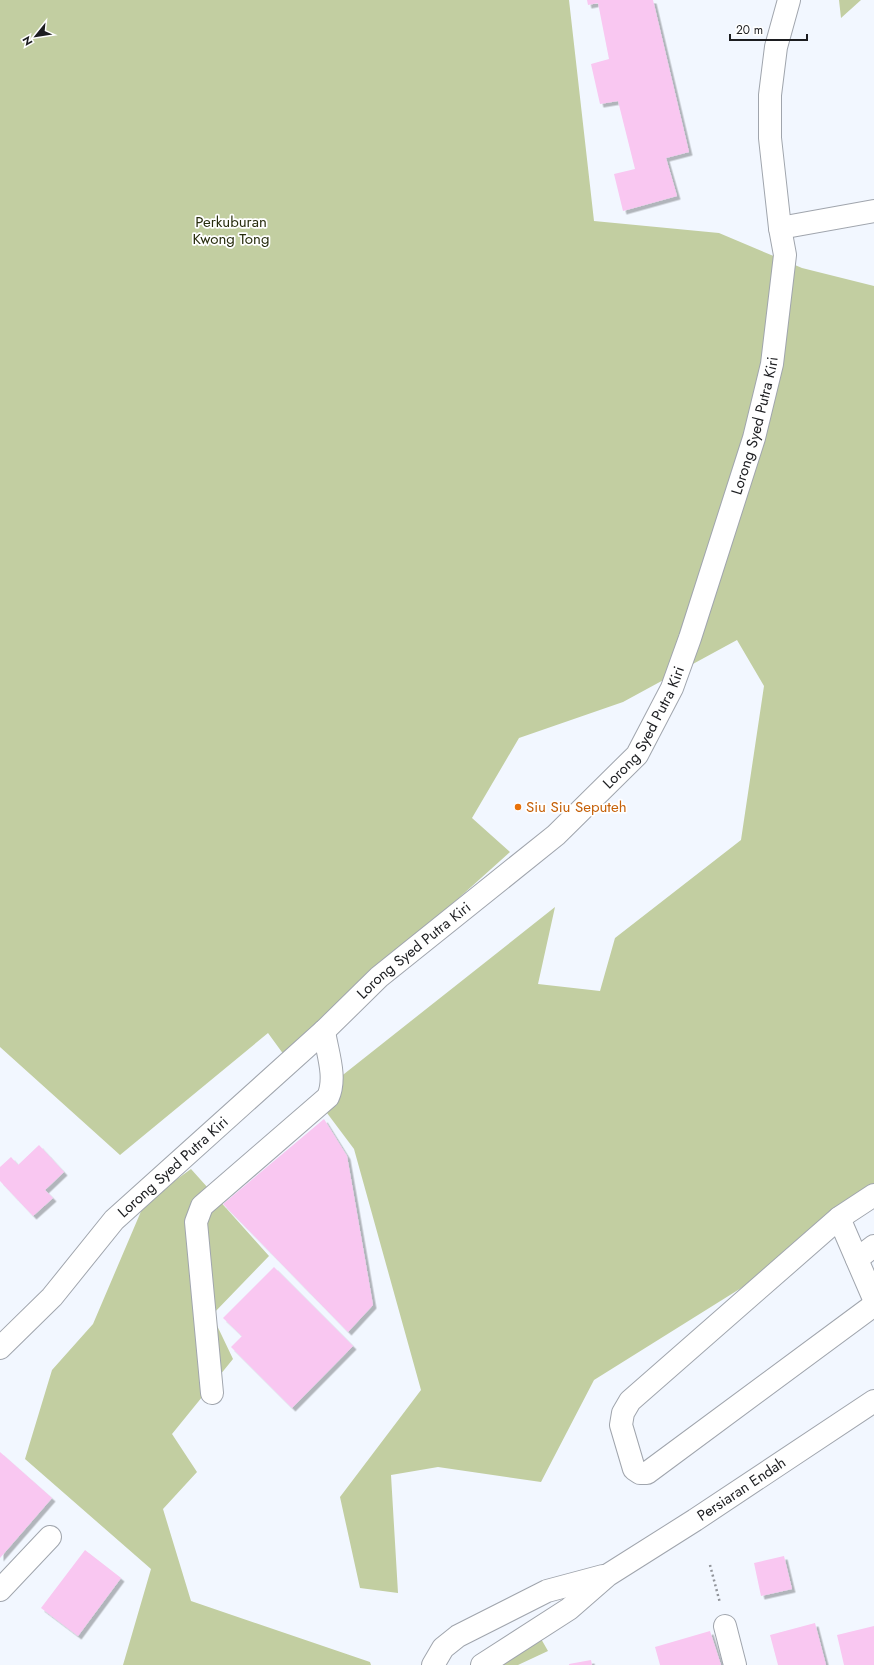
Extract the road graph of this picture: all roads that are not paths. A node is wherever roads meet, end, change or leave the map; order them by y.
1 (789, 0) edge
2 (874, 211) edge
3 (780, 228) junction
4 (324, 1031) junction
5 (874, 1195) edge
6 (839, 1218) junction
7 (874, 1246) edge
8 (857, 1259) junction
9 (874, 1299) edge
10 (874, 1305) edge
11 (0, 1348) edge
12 (212, 1393) dead end
13 (874, 1401) edge
14 (50, 1537) dead end
15 (608, 1575) junction
16 (0, 1590) edge
17 (725, 1626) dead end
18 (433, 1665) edge
19 (482, 1665) edge
20 (735, 1665) edge

1 - 3 street, Lorong Syed Putra Kiri
2 - 3 street
3 - 4 street, Lorong Syed Putra Kiri
4 - 11 street, Lorong Syed Putra Kiri
4 - 12 street
5 - 6 street
6 - 8 street
6 - 10 street
7 - 8 street
8 - 9 street
13 - 15 street, Persiaran Endah
14 - 16 street
15 - 18 street, Persiaran Endah
15 - 19 street, Persiaran Endah
17 - 20 street

